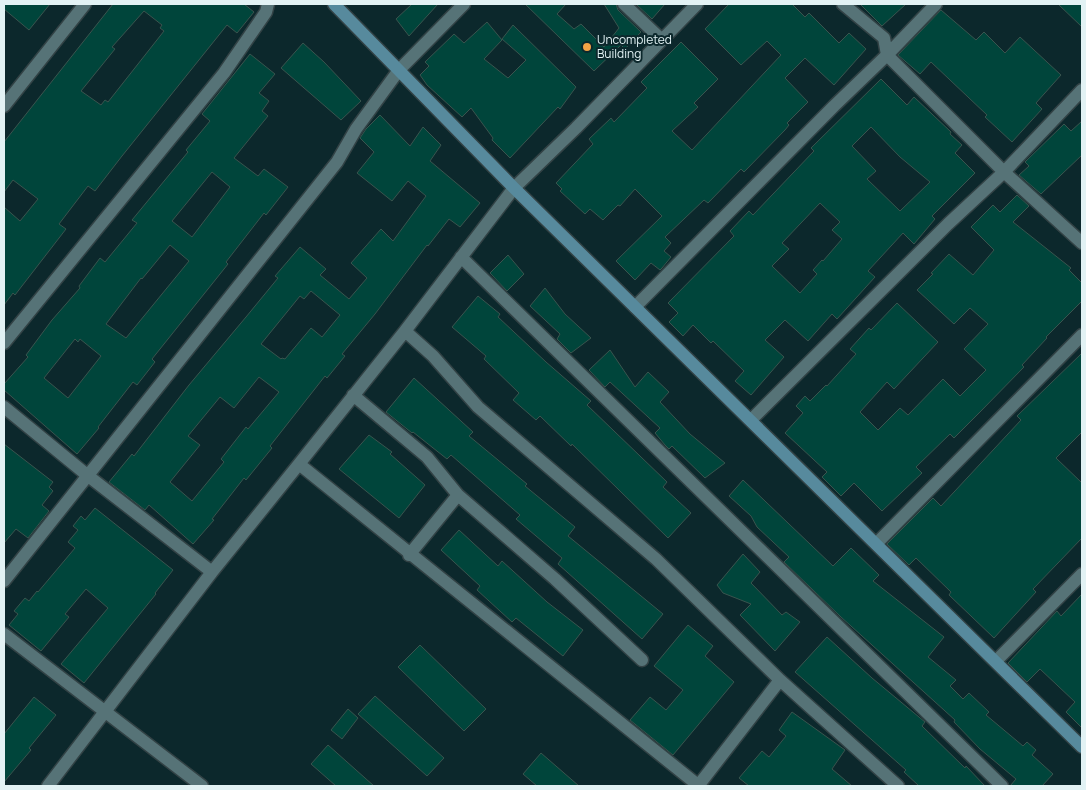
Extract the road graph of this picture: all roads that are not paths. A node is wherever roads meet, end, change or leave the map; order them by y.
1 (85, 4) edge
2 (268, 4) edge
3 (334, 4) edge
4 (464, 4) edge
5 (624, 4) edge
6 (697, 4) edge
7 (843, 4) edge
8 (936, 4) edge
9 (662, 40) junction
10 (888, 55) junction
11 (399, 70) junction
12 (1082, 90) edge
13 (4, 106) edge
14 (1004, 172) junction
15 (514, 188) junction
16 (1082, 243) edge
17 (461, 257) junction
18 (635, 307) junction
19 (405, 332) junction
20 (1082, 335) edge
21 (4, 343) edge
22 (353, 395) junction
23 (4, 407) edge
24 (751, 420) junction
25 (299, 464) junction
26 (87, 475) junction
27 (458, 495) junction
28 (876, 544) junction
29 (409, 555) junction
30 (212, 572) junction
31 (1082, 574) edge
32 (4, 581) edge
33 (4, 634) edge
34 (642, 660) dead end
35 (996, 661) junction
36 (780, 680) junction
37 (106, 712) junction
38 (1082, 747) edge
39 (48, 786) edge
40 (202, 786) edge
41 (698, 786) edge
42 (898, 786) edge
43 (1002, 786) edge

1 - 13 street
2 - 21 street
3 - 11 street
4 - 11 street
5 - 9 street
6 - 9 street
7 - 10 street
8 - 10 street
9 - 15 street
10 - 14 street
10 - 18 street
11 - 15 street
11 - 26 street
12 - 14 street
14 - 16 street
14 - 24 street
15 - 17 street
15 - 18 street
17 - 19 street
17 - 43 street
18 - 24 street
19 - 22 street
19 - 36 street
20 - 28 street
22 - 25 street
22 - 27 street
23 - 26 street
24 - 28 street
25 - 29 street
25 - 30 street
26 - 30 street
26 - 32 street
27 - 29 street
27 - 34 street
28 - 35 street
29 - 41 street
30 - 37 street
31 - 35 street
33 - 37 street
35 - 38 street
36 - 41 street
36 - 42 street
37 - 39 street
37 - 40 street

